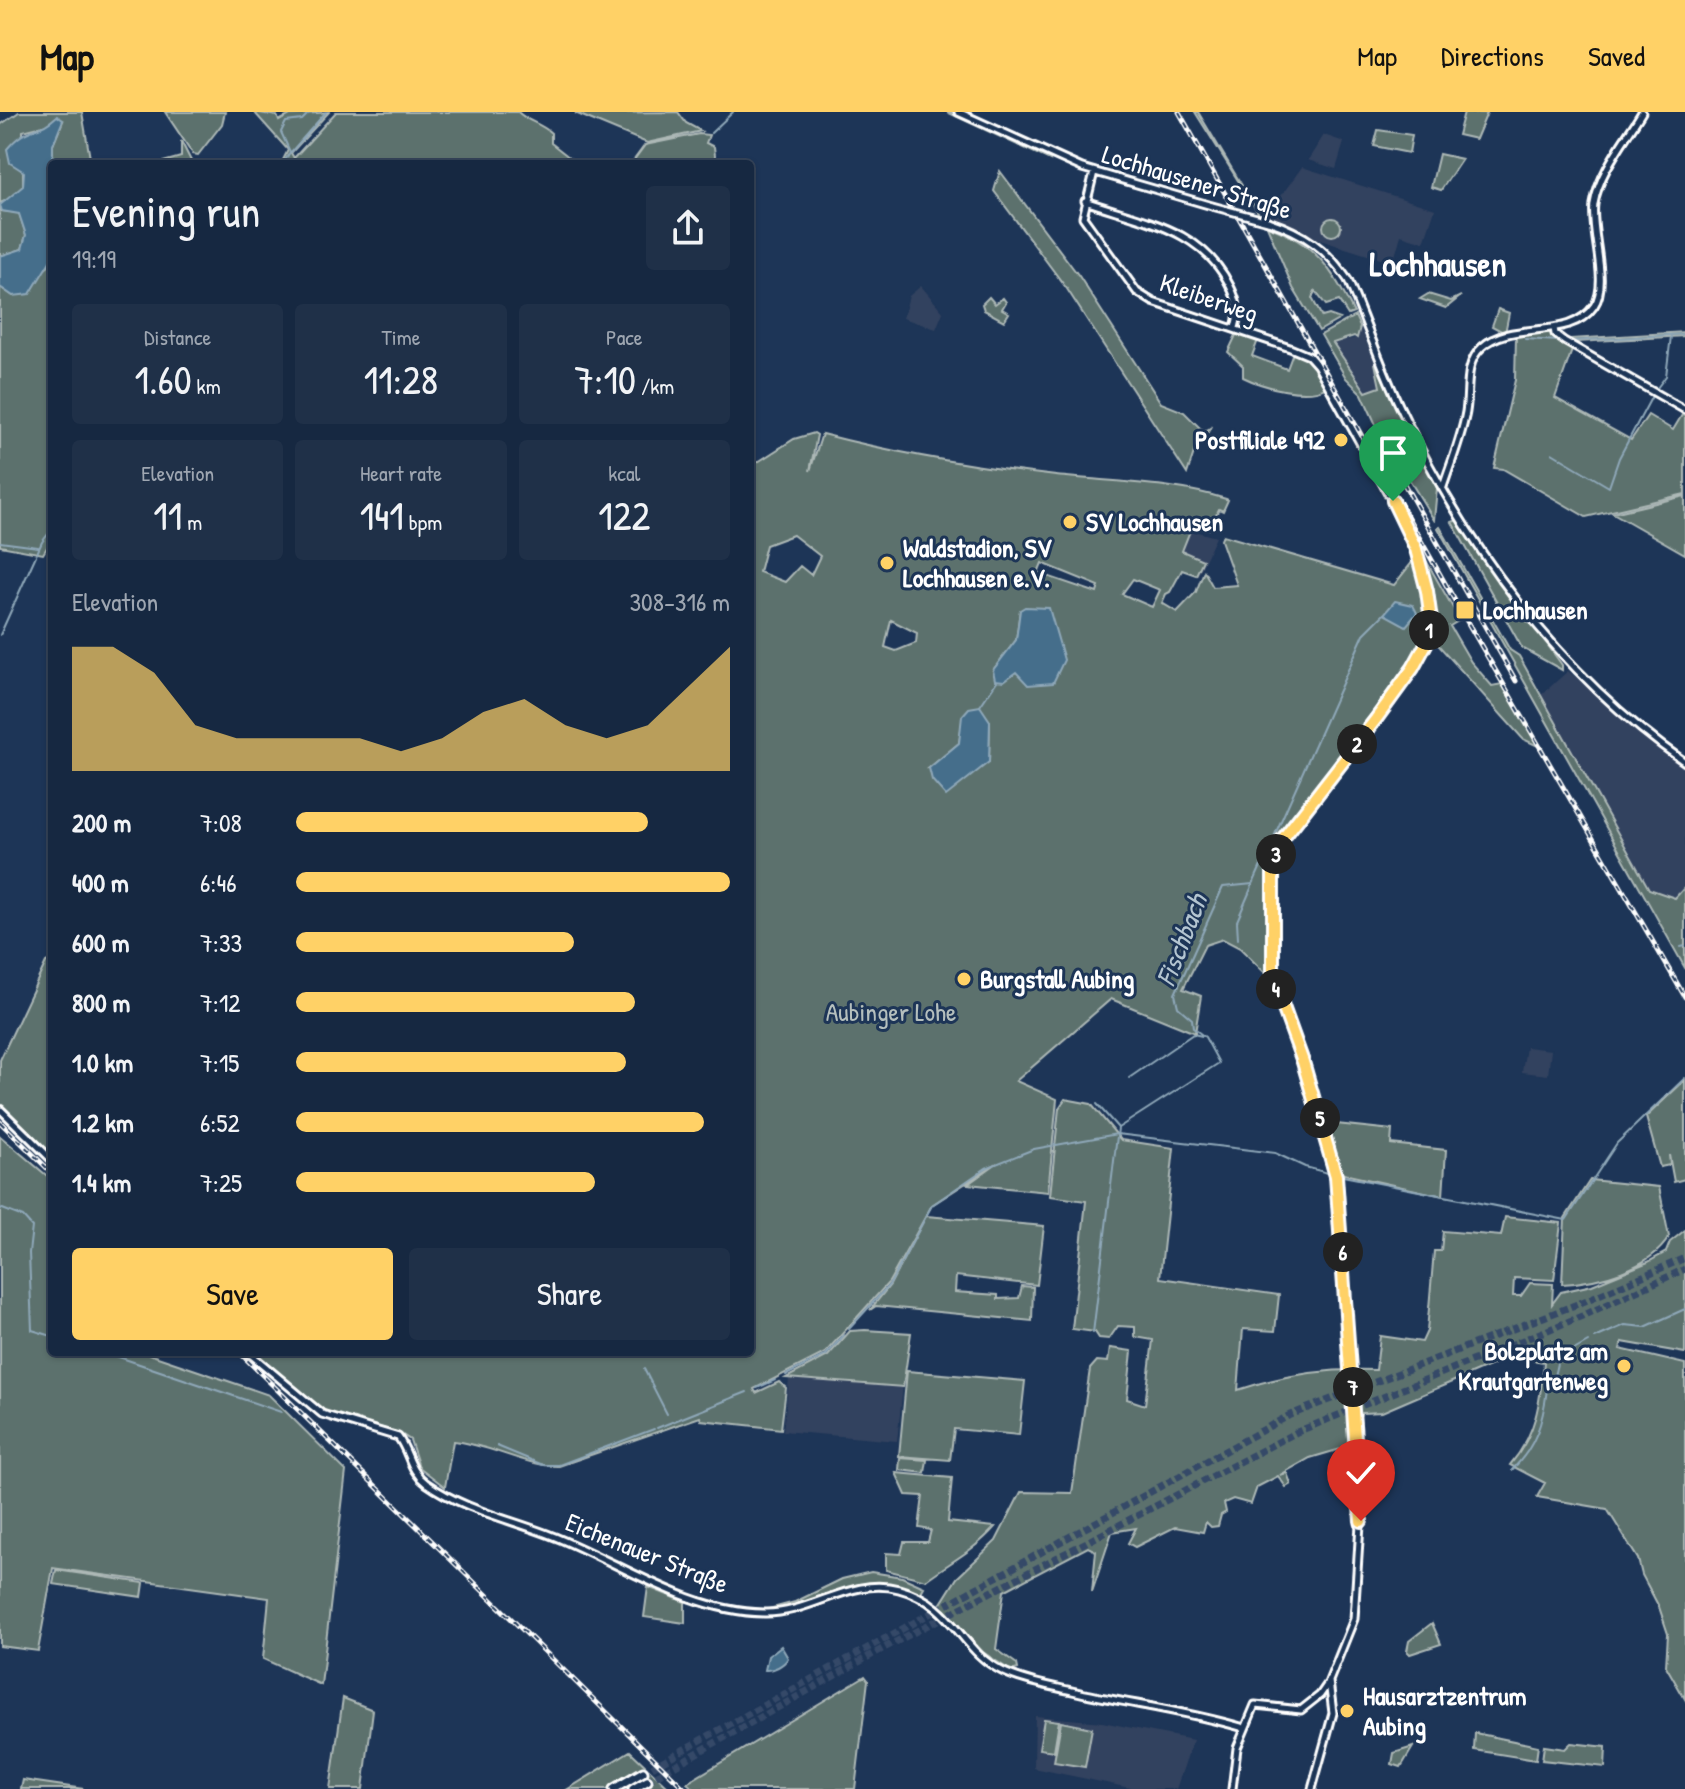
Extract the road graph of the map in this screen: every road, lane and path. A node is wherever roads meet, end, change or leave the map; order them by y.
1 (958, 112) edge
2 (1642, 112) edge
3 (1094, 172) junction
4 (1085, 201) junction
5 (1235, 328) junction
6 (1554, 328) junction
7 (1685, 410) edge
8 (1448, 471) junction
9 (1434, 472) junction
10 (1443, 488) junction
11 (1685, 762) edge
12 (0, 1109) edge
13 (48, 1156) edge
14 (253, 1356) edge
15 (1329, 1681) junction
16 (1320, 1695) junction
17 (1331, 1697) junction
18 (1244, 1728) junction
19 (643, 1772) tunnel mouth
20 (647, 1781) tunnel mouth
21 (614, 1789) edge
22 (633, 1789) edge
23 (1232, 1789) edge
24 (1312, 1789) edge

1 - 3 main road, Lochhausener Straße
2 - 6 main road
3 - 4 main road
3 - 9 main road, Lochhausener Straße, bridge
4 - 5 main road, Kleiberweg
4 - 5 main road
5 - 15 main road, Kleiberweg
6 - 7 main road
6 - 8 main road
8 - 9 main road
8 - 10 main road
9 - 10 main road, Lochhausener Straße
10 - 11 main road, Lochhausener Straße
12 - 13 main road
14 - 18 main road, Eichenauer Straße
15 - 16 main road
15 - 17 main road
16 - 17 main road
16 - 18 main road
17 - 24 main road
18 - 23 main road
19 - 21 highway
20 - 22 highway

